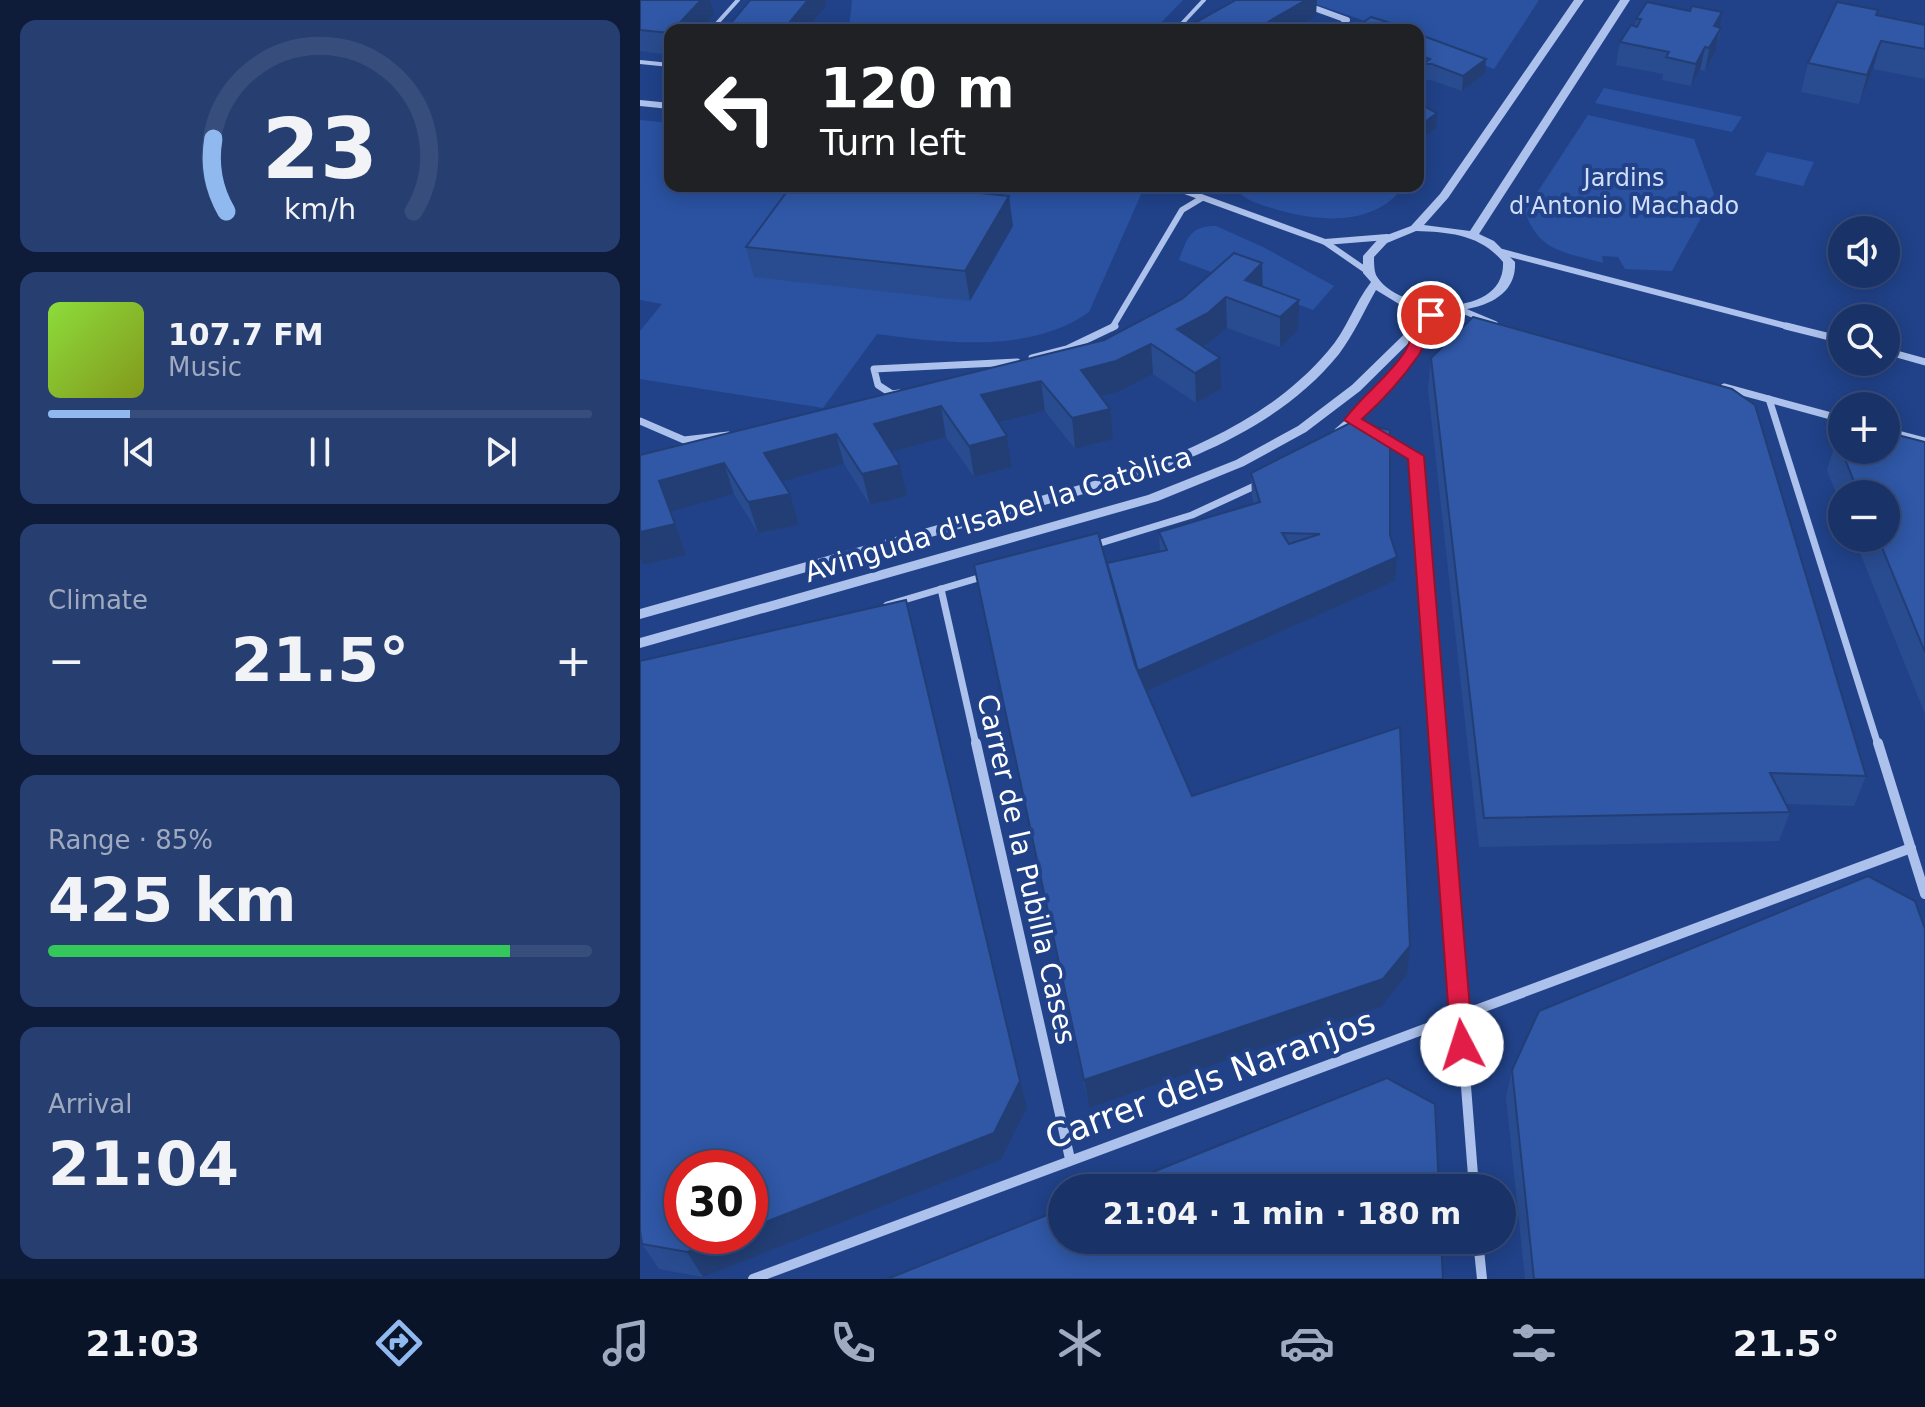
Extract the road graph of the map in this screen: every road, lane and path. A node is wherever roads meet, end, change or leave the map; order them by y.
1 (738, 0) edge
2 (1204, 0) edge
3 (1292, 0) edge
4 (1579, 0) edge
5 (1625, 0) edge
6 (716, 24) edge
7 (1182, 24) edge
8 (1343, 24) edge
9 (640, 62) edge
10 (664, 64) edge
11 (640, 103) edge
12 (664, 105) edge
13 (1186, 192) edge
14 (1202, 198) junction
15 (1415, 228) junction
16 (1473, 235) junction
17 (1388, 237) junction
18 (1325, 242) junction
19 (1502, 252) junction
20 (1367, 271) junction
21 (1374, 285) junction
22 (1459, 309) junction
23 (1436, 310) junction
24 (1422, 326) junction
25 (1498, 326) edge
26 (1828, 336) edge
27 (1900, 355) edge
28 (1017, 362) junction
29 (1925, 362) edge
30 (933, 366) junction
31 (974, 375) edge
32 (932, 376) dead end
33 (1710, 383) edge
34 (905, 392) edge
35 (1769, 399) junction
36 (1828, 415) edge
37 (1352, 420) junction
38 (640, 421) edge
39 (731, 434) edge
40 (1900, 435) edge
41 (1332, 436) edge
42 (1925, 441) edge
43 (1276, 476) edge
44 (1087, 547) edge
45 (999, 572) edge
46 (941, 589) junction
47 (881, 606) edge
48 (640, 614) edge
49 (640, 643) edge
50 (1911, 848) junction
51 (1925, 894) edge
52 (1460, 1019) junction
53 (1070, 1159) junction
54 (1473, 1174) edge
55 (1479, 1254) edge
56 (753, 1279) edge
57 (1482, 1279) edge

1 - 6 lane
2 - 7 lane
3 - 8 street
4 - 15 street
5 - 16 street
9 - 10 lane
11 - 12 street
13 - 14 street
14 - 18 street
14 - 28 street
15 - 16 street
15 - 17 street
16 - 19 street
17 - 18 street
17 - 20 street
18 - 20 street
19 - 22 street
19 - 26 street
20 - 21 street
21 - 23 street
21 - 48 street, Avinguda d'Isabel la Catòlica
22 - 23 street
22 - 25 street
23 - 24 street, Avinguda d'Isabel la Catòlica
24 - 37 street, Avinguda d'Isabel la Catòlica
24 - 49 street, Avinguda d'Isabel la Catòlica
27 - 29 street
28 - 30 street
28 - 31 street
30 - 32 street
30 - 34 street
33 - 35 street
35 - 36 street
35 - 50 street
37 - 41 street, Avinguda d'Isabel la Catòlica
37 - 52 street
38 - 39 street
40 - 42 street
43 - 44 street, Avinguda d'Isabel la Catòlica
45 - 46 street, Avinguda d'Isabel la Catòlica
46 - 47 street, Avinguda d'Isabel la Catòlica
46 - 53 street, Carrer de la Pubilla Cases
50 - 51 street
50 - 52 street, Carrer dels Naranjos
52 - 53 street, Carrer dels Naranjos
52 - 54 street
53 - 56 street, Carrer dels Naranjos
55 - 57 street

